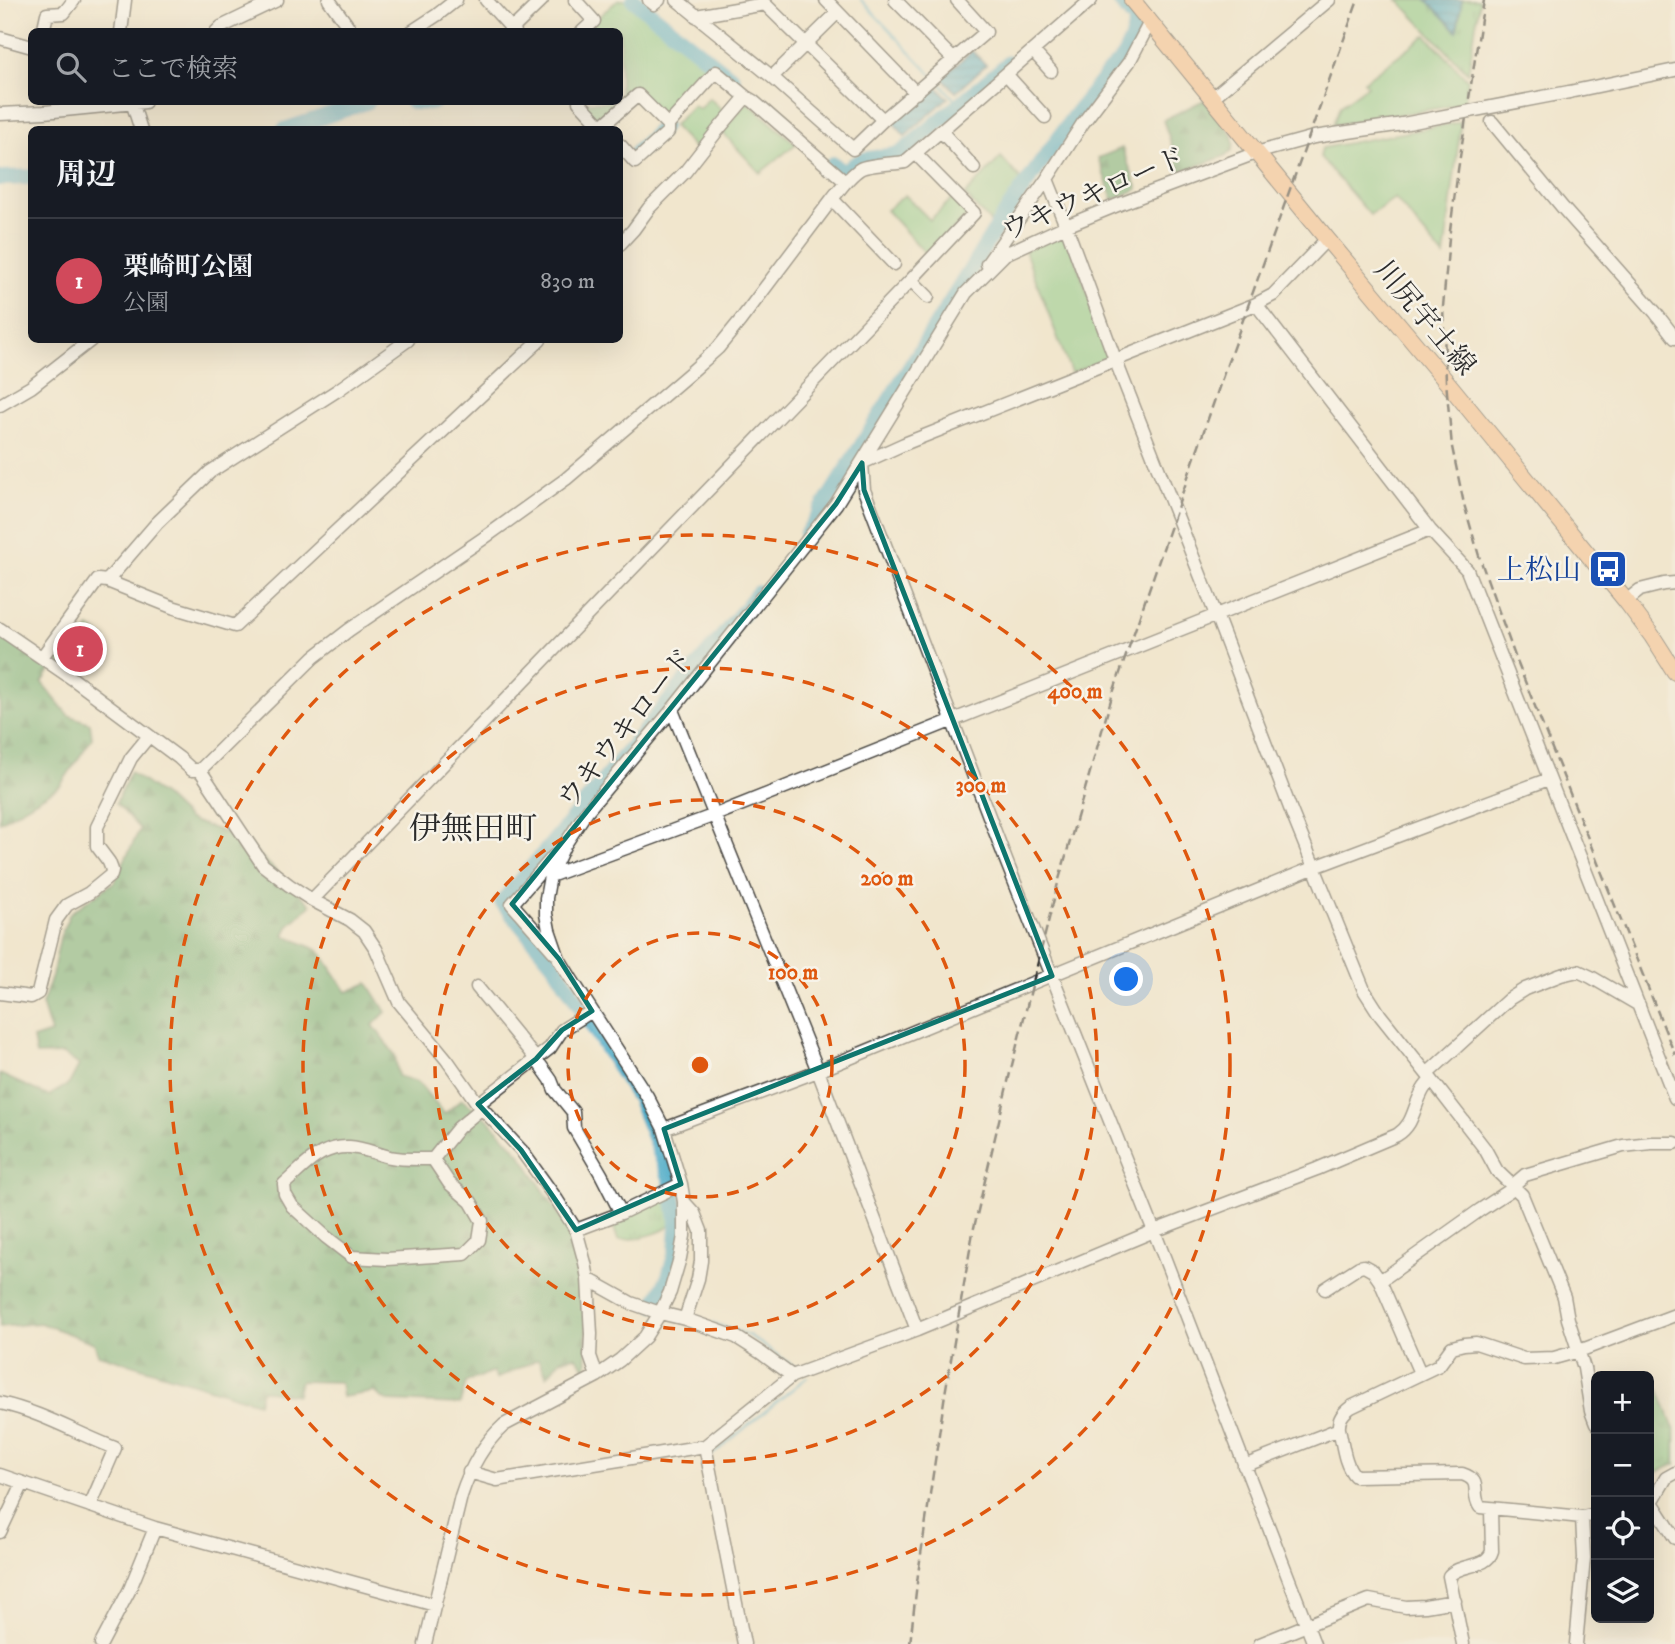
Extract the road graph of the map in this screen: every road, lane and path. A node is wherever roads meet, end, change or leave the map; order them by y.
1 (74, 0) edge
2 (125, 0) edge
3 (275, 0) edge
4 (456, 0) edge
5 (486, 0) edge
6 (542, 0) edge
7 (575, 0) edge
8 (649, 0) edge
9 (659, 0) edge
10 (677, 0) edge
11 (826, 0) edge
12 (895, 0) edge
13 (957, 0) edge
14 (1091, 0) edge
15 (1132, 0) edge
16 (1329, 0) edge
17 (335, 2) edge
18 (837, 13) junction
19 (696, 16) junction
20 (1150, 22) junction
21 (44, 28) edge
22 (122, 28) edge
23 (221, 28) edge
24 (350, 28) edge
25 (417, 28) edge
26 (509, 28) edge
27 (515, 28) edge
28 (586, 28) edge
29 (0, 38) edge
30 (806, 45) junction
31 (28, 46) edge
32 (1033, 51) junction
33 (954, 60) junction
34 (1675, 70) edge
35 (1051, 71) dead end
36 (1006, 74) junction
37 (772, 77) junction
38 (916, 93) junction
39 (746, 97) junction
40 (1212, 97) junction
41 (111, 105) edge
42 (137, 105) edge
43 (582, 105) edge
44 (0, 114) edge
45 (1045, 117) dead end
46 (883, 120) junction
47 (1492, 122) dead end
48 (668, 125) junction
49 (140, 126) edge
50 (602, 126) edge
51 (606, 126) edge
52 (940, 131) junction
53 (623, 148) edge
54 (915, 153) junction
55 (1256, 153) junction
56 (974, 168) dead end
57 (1047, 179) junction
58 (846, 182) junction
59 (832, 199) junction
60 (1066, 226) junction
61 (1327, 239) junction
62 (623, 241) edge
63 (894, 264) dead end
64 (911, 279) junction
65 (966, 293) junction
66 (928, 297) dead end
67 (1256, 304) junction
68 (1675, 338) edge
69 (87, 343) edge
70 (404, 343) edge
71 (537, 343) edge
72 (1115, 359) junction
73 (0, 405) edge
74 (862, 463) junction
75 (1430, 530) junction
76 (107, 580) junction
77 (1675, 583) edge
78 (1626, 601) junction
79 (1216, 615) junction
80 (0, 629) edge
81 (42, 657) junction
82 (1675, 672) edge
83 (672, 710) junction
84 (952, 720) junction
85 (149, 736) junction
86 (200, 770) junction
87 (1549, 779) junction
88 (715, 815) junction
89 (564, 846) junction
90 (1315, 867) junction
91 (550, 876) junction
92 (312, 900) junction
93 (559, 959) junction
94 (1052, 976) junction
95 (477, 986) dead end
96 (0, 993) edge
97 (1639, 1005) junction
98 (592, 1011) junction
99 (536, 1059) junction
100 (818, 1071) junction
101 (1429, 1077) junction
102 (1675, 1098) edge
103 (480, 1106) junction
104 (664, 1129) junction
105 (1675, 1143) edge
106 (433, 1158) junction
107 (681, 1184) junction
108 (1512, 1186) junction
109 (684, 1202) junction
110 (621, 1213) junction
111 (576, 1230) junction
112 (1154, 1231) junction
113 (588, 1279) junction
114 (1380, 1281) junction
115 (1325, 1289) dead end
116 (660, 1313) junction
117 (1675, 1315) edge
118 (685, 1319) junction
119 (917, 1330) junction
120 (1579, 1351) junction
121 (1420, 1373) junction
122 (597, 1376) junction
123 (792, 1376) junction
124 (0, 1403) edge
125 (1591, 1411) edge
126 (1339, 1429) junction
127 (705, 1446) junction
128 (1244, 1466) junction
129 (469, 1472) junction
130 (1675, 1473) edge
131 (0, 1475) edge
132 (23, 1483) junction
133 (1653, 1497) edge
134 (90, 1506) junction
135 (1654, 1508) edge
136 (1491, 1510) junction
137 (1591, 1515) edge
138 (1582, 1517) junction
139 (155, 1528) junction
140 (0, 1532) edge
141 (1675, 1538) edge
142 (1455, 1601) junction
143 (435, 1605) junction
144 (1307, 1625) junction
145 (101, 1644) edge
146 (425, 1644) edge
147 (744, 1644) edge
148 (1260, 1644) edge
149 (1314, 1644) edge
150 (1464, 1644) edge
151 (1576, 1644) edge

1 - 21 street
2 - 22 street
3 - 23 street
4 - 25 street
5 - 26 street
6 - 27 street
7 - 28 street
8 - 9 street
10 - 19 street
11 - 18 street
12 - 33 street
13 - 33 street
14 - 32 street
15 - 20 main road, 川尻宇土線
16 - 40 street
17 - 24 street
18 - 30 street
18 - 38 street
19 - 30 street
19 - 37 street
20 - 40 main road, 川尻宇土線
20 - 57 street
29 - 31 street
30 - 37 street
30 - 46 street
32 - 35 street
32 - 36 street
33 - 38 street
34 - 55 street, ウキウキロード, bridge
36 - 45 street
36 - 52 street
37 - 46 street
38 - 46 street
39 - 48 street
39 - 58 street
39 - 62 street
40 - 55 main road, 川尻宇土線
41 - 44 street
42 - 49 street
43 - 50 street
47 - 68 street
48 - 51 street
48 - 53 street
52 - 54 street
52 - 56 street
54 - 58 street
54 - 64 street
55 - 60 street, ウキウキロード
55 - 61 main road, 川尻宇土線
57 - 60 street
57 - 65 street
58 - 59 street
59 - 63 street
59 - 86 street
60 - 65 street, ウキウキロード
60 - 72 street
61 - 67 street
61 - 78 main road, 川尻宇土線
64 - 66 street
64 - 92 street
65 - 74 street, ウキウキロード
67 - 72 street
67 - 75 street
69 - 73 street
70 - 76 street
71 - 76 street
72 - 74 street
72 - 79 street
74 - 83 street, ウキウキロード
74 - 84 street
75 - 79 street
75 - 87 street
76 - 81 street
77 - 78 street
78 - 82 main road, 川尻宇土線
79 - 84 street
79 - 90 street
80 - 81 street
81 - 85 street
83 - 88 street
83 - 89 street, ウキウキロード
84 - 88 street
84 - 94 street
85 - 86 street
85 - 96 street
86 - 92 street
87 - 90 street
87 - 97 street
88 - 91 street
88 - 100 street
89 - 91 street, ウキウキロード
89 - 93 street
90 - 94 street
90 - 101 street
91 - 93 street, ウキウキロード
92 - 103 street
93 - 98 street, ウキウキロード
94 - 100 street
94 - 112 street
95 - 99 street
97 - 101 street
97 - 102 street
98 - 99 street
98 - 104 street, ウキウキロード
99 - 103 street
99 - 110 street
100 - 104 street
100 - 119 street
101 - 108 street
101 - 112 street
103 - 106 street
103 - 111 street
104 - 107 street, ウキウキロード
105 - 108 street
106 - 106 street
107 - 109 street, ウキウキロード
107 - 110 street
108 - 114 street
108 - 120 street
109 - 116 street, ウキウキロード
109 - 118 street
110 - 111 street
111 - 113 street
112 - 119 street
112 - 128 street
113 - 116 street
113 - 122 street
114 - 115 street
114 - 121 street
116 - 118 street
116 - 122 street, ウキウキロード
117 - 120 street
118 - 123 street
119 - 123 street
120 - 121 street
120 - 125 street
121 - 126 street
122 - 129 street, ウキウキロード
123 - 127 street
124 - 134 street
126 - 128 street
126 - 136 street
127 - 129 street
127 - 147 street
128 - 144 street
129 - 143 street, ウキウキロード
130 - 133 street
131 - 132 street
132 - 134 street
132 - 140 street
134 - 139 street
135 - 141 street
136 - 138 street
136 - 142 street
137 - 138 street
138 - 151 street
139 - 143 street
139 - 145 street
142 - 144 street
142 - 150 street
143 - 146 street, ウキウキロード
144 - 148 street
144 - 149 street

